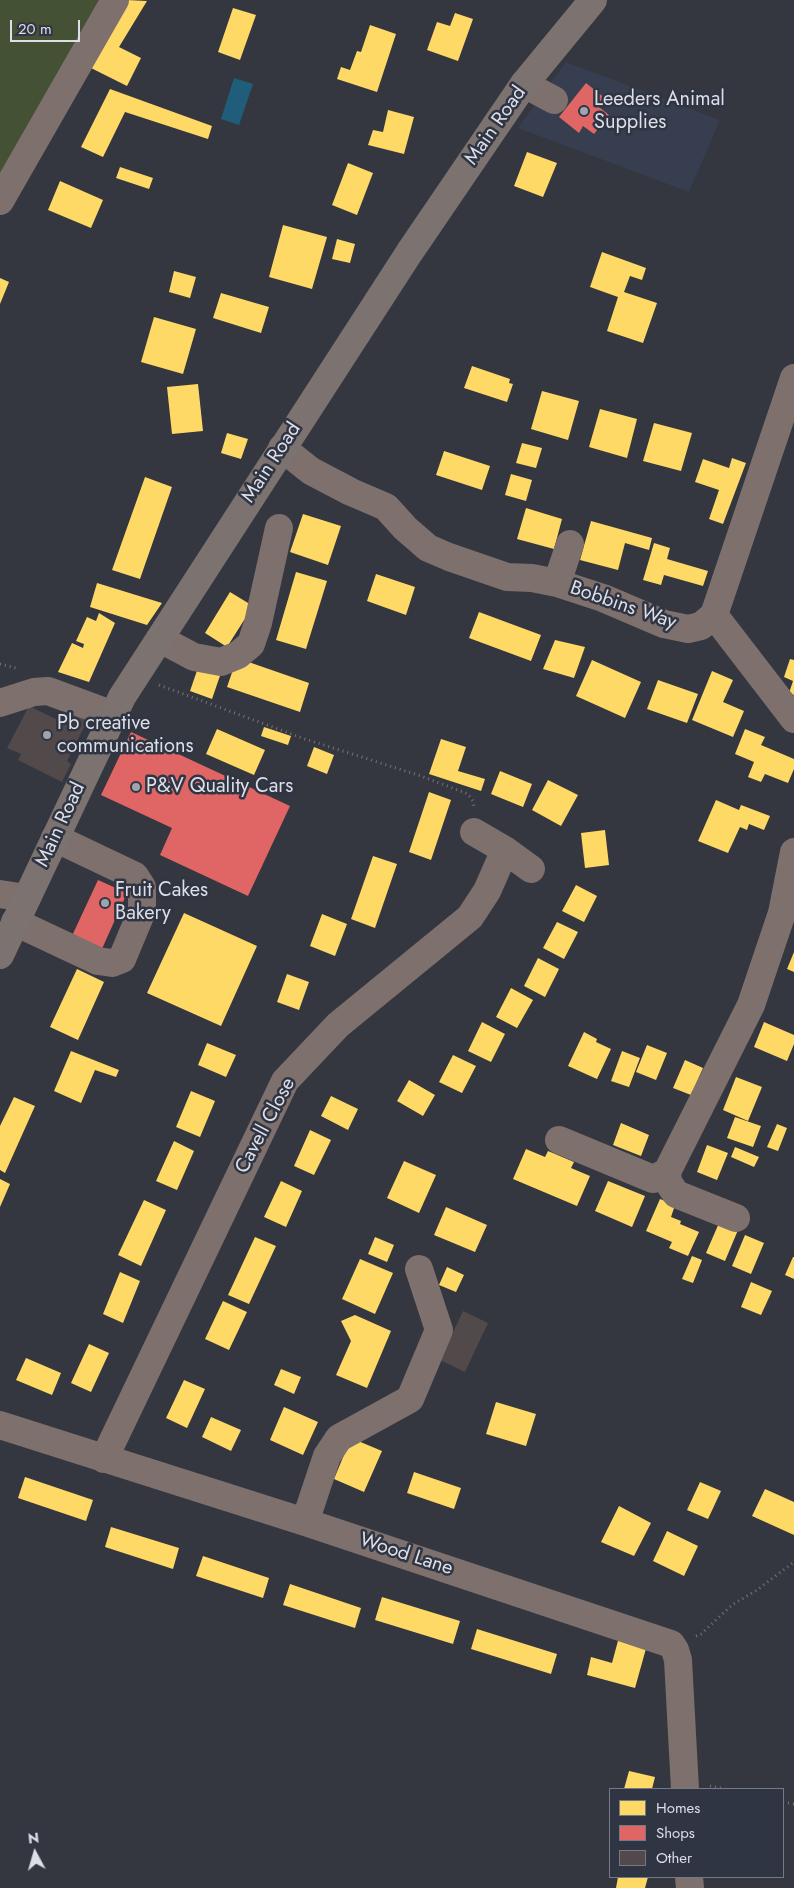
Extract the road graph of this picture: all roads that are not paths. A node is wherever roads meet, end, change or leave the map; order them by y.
1 (115, 0) edge
2 (593, 0) edge
3 (524, 84) junction
4 (554, 100) dead end
5 (0, 201) edge
6 (794, 378) edge
7 (282, 448) junction
8 (279, 528) dead end
9 (570, 544) dead end
10 (558, 583) junction
11 (714, 615) junction
12 (160, 639) junction
13 (0, 703) edge
14 (113, 715) junction
15 (794, 719) edge
16 (474, 832) dead end
17 (55, 838) junction
18 (505, 850) junction
19 (794, 852) edge
20 (531, 870) dead end
21 (0, 894) edge
22 (21, 910) junction
23 (0, 955) edge
24 (559, 1140) dead end
25 (667, 1172) junction
26 (736, 1218) dead end
27 (419, 1269) dead end
28 (0, 1424) edge
29 (104, 1458) junction
30 (305, 1522) junction
31 (685, 1788) edge

1 - 5 street
2 - 3 main road, Main Road
3 - 4 street
3 - 7 main road, Main Road
6 - 11 street
7 - 10 street, Bobbins Way
7 - 12 main road, Main Road
8 - 12 street
9 - 10 street, Bobbins Way
10 - 11 street, Bobbins Way
11 - 15 street
12 - 14 main road, Main Road
13 - 14 street
14 - 17 main road, Main Road
16 - 18 street
17 - 22 main road, Main Road
17 - 22 street
18 - 20 street
18 - 29 street, Cavell Close
19 - 25 street
21 - 22 street
22 - 23 main road, Main Road
24 - 25 street
25 - 26 street
27 - 30 street
28 - 29 street, Wood Lane
29 - 30 street, Wood Lane
30 - 31 street, Wood Lane

